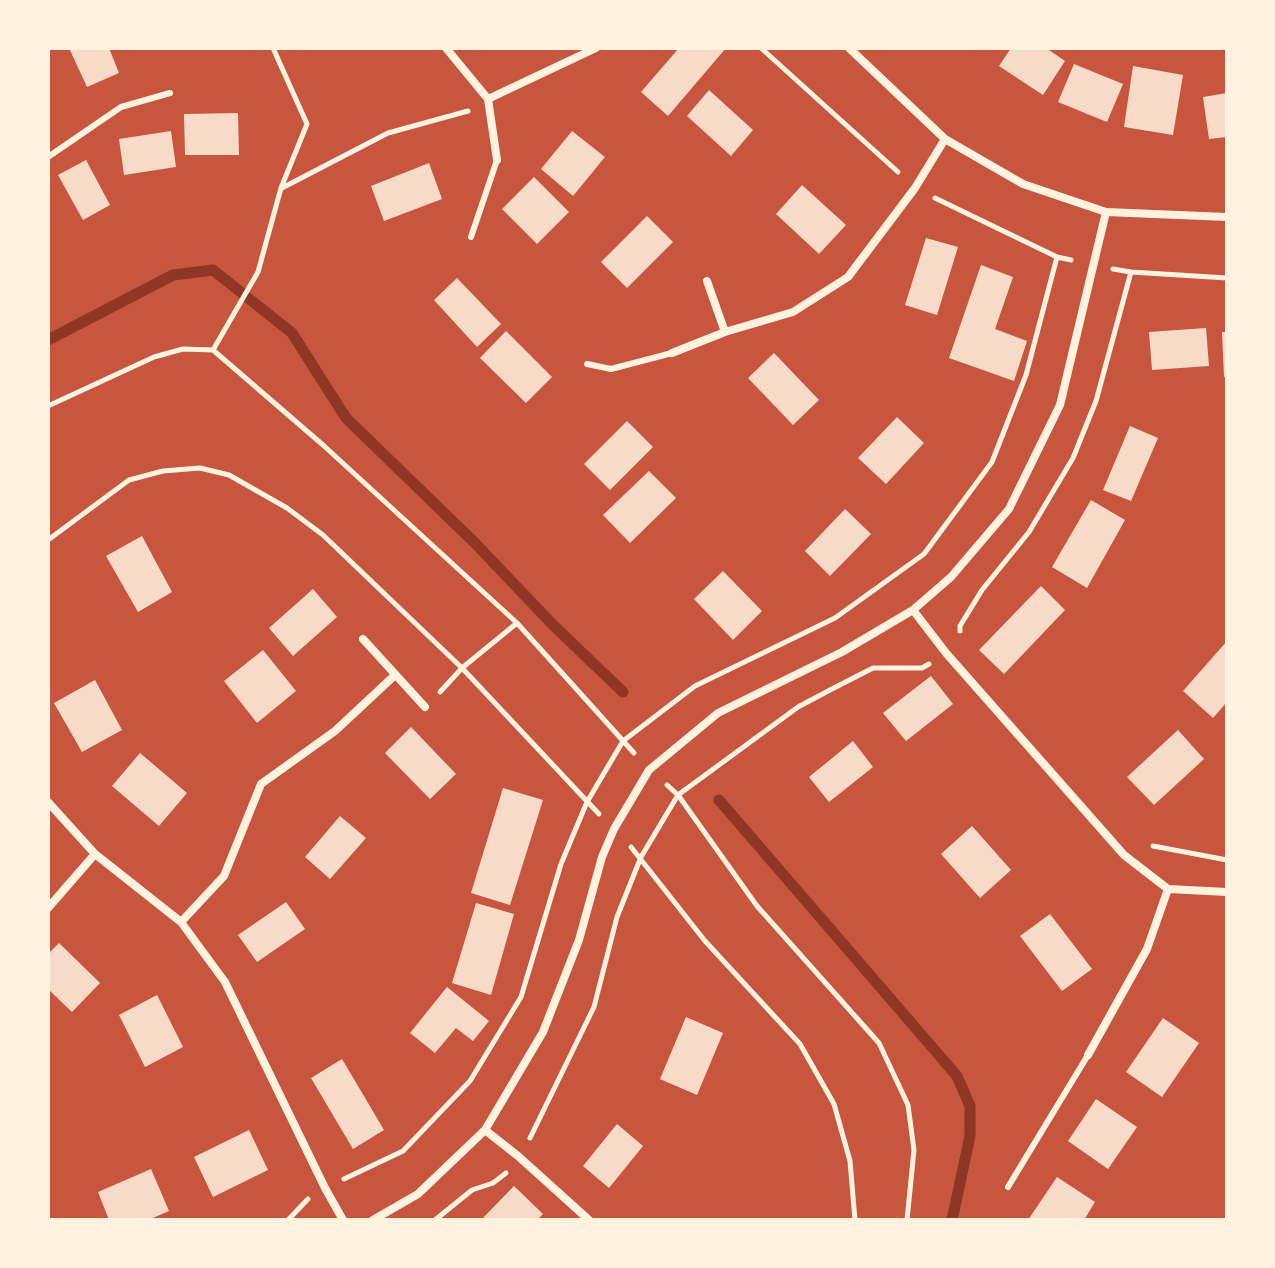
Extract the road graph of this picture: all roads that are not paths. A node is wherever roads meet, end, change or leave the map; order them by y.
1 (446, 48) edge
2 (596, 48) edge
3 (849, 48) edge
4 (170, 93) dead end
5 (488, 99) junction
6 (945, 139) junction
7 (48, 157) edge
8 (497, 160) joint
9 (1106, 212) junction
10 (1227, 217) edge
11 (471, 237) dead end
12 (707, 281) dead end
13 (725, 332) junction
14 (672, 353) joint
15 (587, 364) dead end
16 (913, 610) junction
17 (363, 639) dead end
18 (394, 676) junction
19 (425, 707) road end
20 (48, 802) edge
21 (95, 854) junction
22 (1168, 889) junction
23 (1227, 892) edge
24 (48, 908) edge
25 (181, 922) junction
26 (1088, 1055) joint
27 (485, 1130) junction
28 (1008, 1187) dead end
29 (343, 1220) edge
30 (373, 1220) edge
31 (589, 1220) edge

1 - 5 street
2 - 5 street
3 - 6 street
4 - 7 lane
5 - 8 street
6 - 9 street
6 - 13 street
8 - 11 lane
9 - 10 street
9 - 16 street
12 - 13 street
13 - 14 street
14 - 15 lane
16 - 22 street
16 - 27 street
17 - 18 street
18 - 19 street
18 - 25 street
20 - 21 street
21 - 24 street
21 - 25 street
22 - 23 street
22 - 26 street
25 - 29 street
26 - 28 lane
27 - 30 street
27 - 31 street

